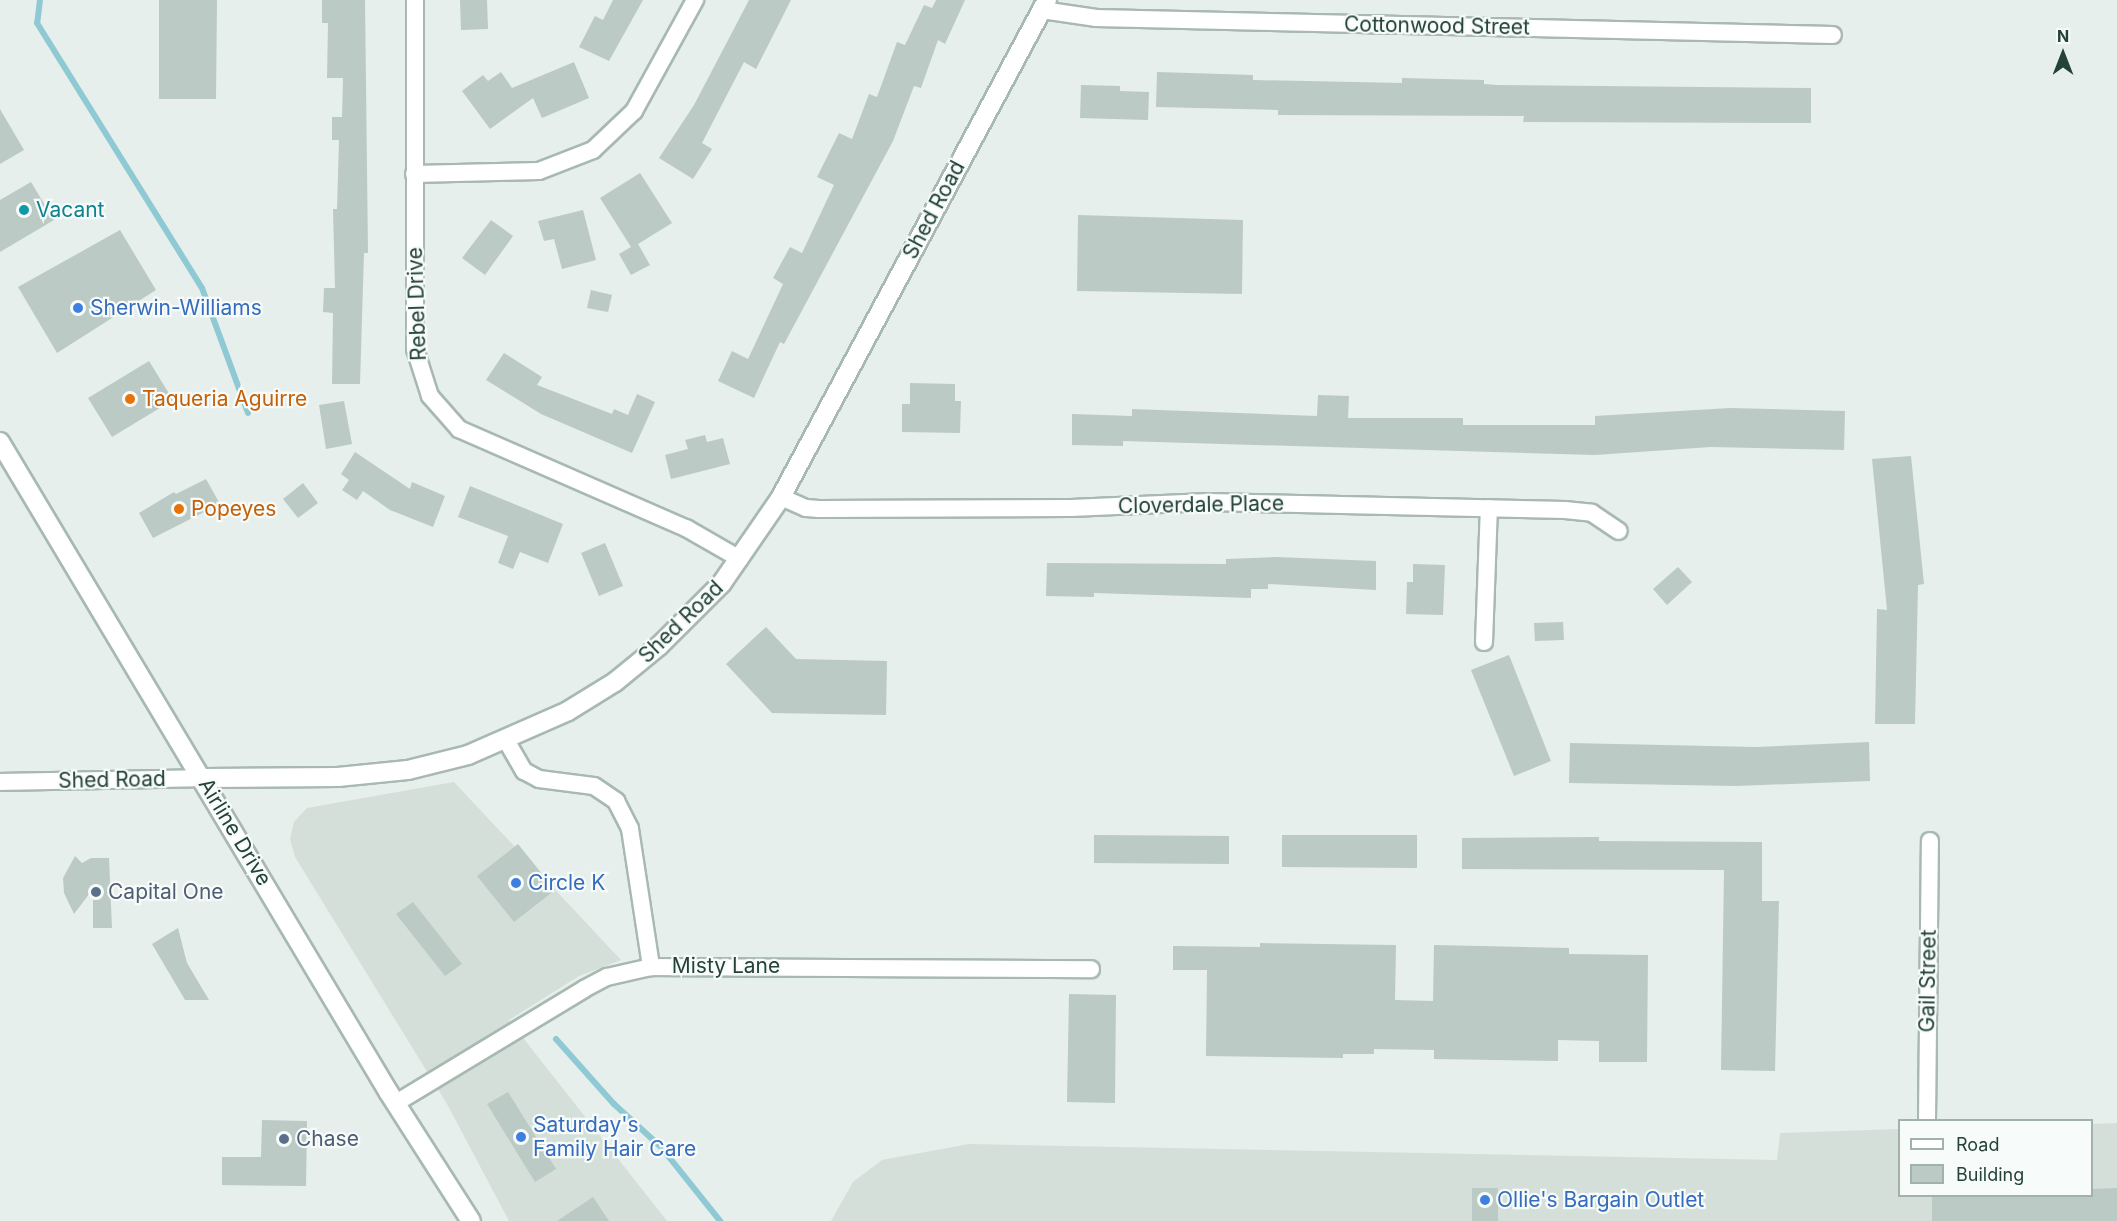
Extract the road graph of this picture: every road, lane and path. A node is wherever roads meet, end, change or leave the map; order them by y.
1 (415, 0) edge
2 (695, 0) edge
3 (1044, 5) edge
4 (1833, 35) dead end
5 (414, 174) junction
6 (0, 442) edge
7 (781, 496) junction
8 (1490, 508) junction
9 (1619, 531) dead end
10 (740, 559) junction
11 (1484, 642) dead end
12 (506, 740) junction
13 (203, 778) junction
14 (0, 782) edge
15 (1930, 841) dead end
16 (651, 967) junction
17 (1091, 969) dead end
18 (396, 1103) junction
19 (1927, 1119) edge
20 (471, 1221) edge

1 - 5 street, Rebel Drive
2 - 5 street
3 - 4 street, Cottonwood Street
3 - 7 street, Shed Road
5 - 10 street, Rebel Drive
6 - 13 street, Airline Drive
7 - 8 street, Cloverdale Place
7 - 10 street, Shed Road
8 - 9 street, Cloverdale Place
8 - 11 street
10 - 12 street, Shed Road
12 - 13 street, Shed Road
12 - 16 street
13 - 14 street, Shed Road
13 - 18 street, Airline Drive
15 - 19 street, Gail Street
16 - 17 street, Misty Lane
16 - 18 street, Misty Lane
18 - 20 street, Airline Drive

